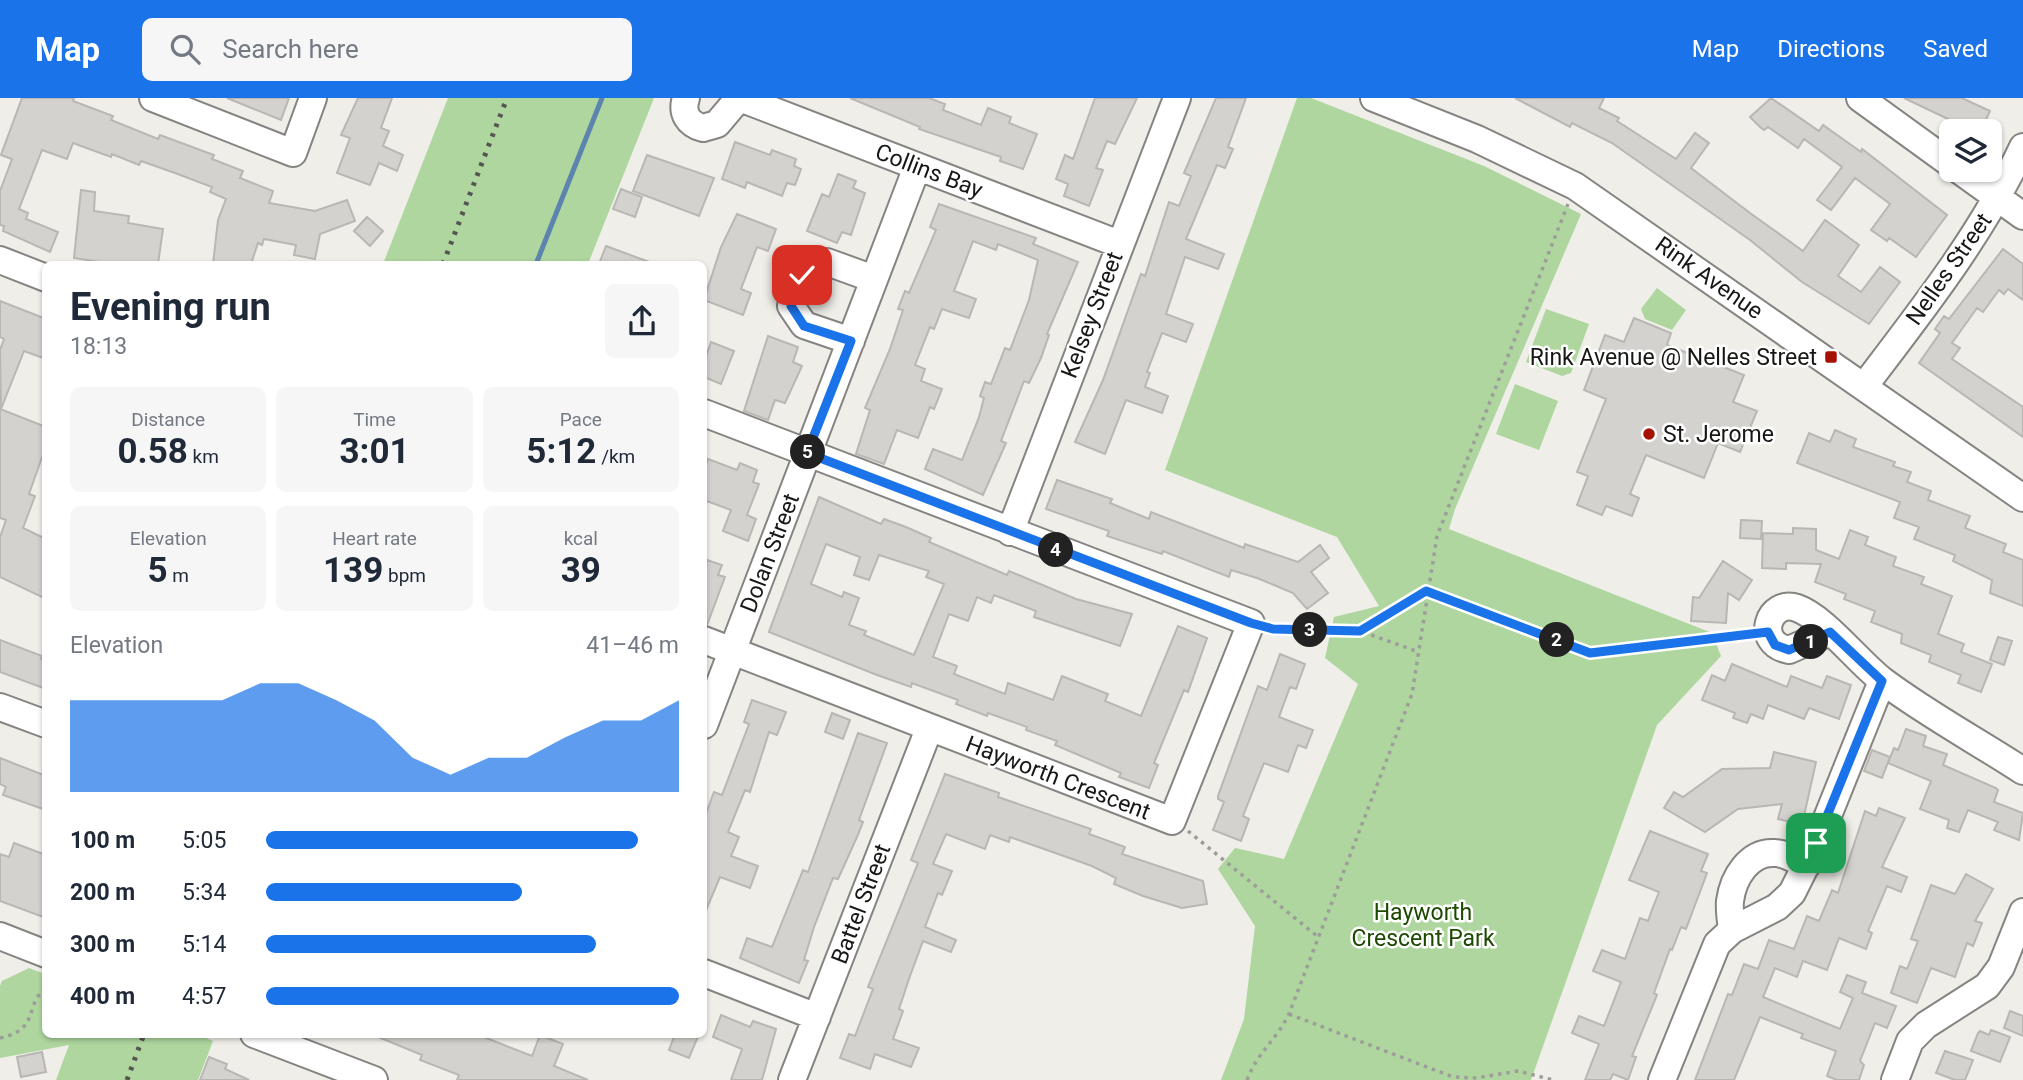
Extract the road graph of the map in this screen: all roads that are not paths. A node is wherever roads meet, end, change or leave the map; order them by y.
1 (153, 98) edge
2 (313, 98) edge
3 (686, 98) edge
4 (739, 98) edge
5 (1177, 98) edge
6 (1374, 98) edge
7 (1860, 98) edge
8 (1424, 107) edge
9 (2023, 147) edge
10 (1939, 155) edge
11 (918, 167) junction
12 (1976, 182) edge
13 (1999, 199) junction
14 (2023, 216) edge
15 (1119, 244) junction
16 (0, 260) edge
17 (42, 276) edge
18 (874, 279) junction
19 (851, 341) junction
20 (1865, 385) junction
21 (707, 414) edge
22 (807, 453) junction
23 (2023, 498) edge
24 (1010, 532) junction
25 (1830, 632) junction
26 (707, 641) edge
27 (733, 651) junction
28 (1882, 681) junction
29 (0, 707) edge
30 (707, 717) edge
31 (42, 723) edge
32 (929, 729) junction
33 (2023, 771) edge
34 (1807, 865) junction
35 (2023, 912) edge
36 (1732, 930) junction
37 (2, 941) edge
38 (42, 953) edge
39 (707, 974) edge
40 (817, 1017) junction
41 (264, 1038) edge
42 (374, 1080) edge
43 (792, 1080) edge
44 (1662, 1080) edge
45 (1895, 1080) edge

1 - 2 street
3 - 4 street, Collins Bay
4 - 11 street, Collins Bay
5 - 15 street, Kelsey Street
6 - 8 street, Rink Avenue
7 - 10 street
8 - 20 street, Rink Avenue
9 - 13 street, Nelles Street
11 - 15 street, Collins Bay
11 - 18 street, Dolan Street
12 - 13 street
13 - 14 street
13 - 20 street, Nelles Street
15 - 24 street, Kelsey Street
16 - 17 street
18 - 19 street, Dolan Street
18 - 19 street
19 - 22 street, Dolan Street
20 - 23 street, Rink Avenue
21 - 22 street
22 - 24 street
22 - 27 street, Dolan Street
24 - 32 street, Hayworth Crescent
25 - 25 street
25 - 28 street
26 - 27 street, Hayworth Crescent
27 - 30 street, Dolan Street
27 - 32 street, Hayworth Crescent
28 - 33 street
28 - 34 street
29 - 31 street
32 - 40 street, Battel Street
34 - 36 street
34 - 36 street
35 - 45 street
36 - 44 street
37 - 38 street
39 - 40 street
40 - 43 street, Battel Street
41 - 42 street

